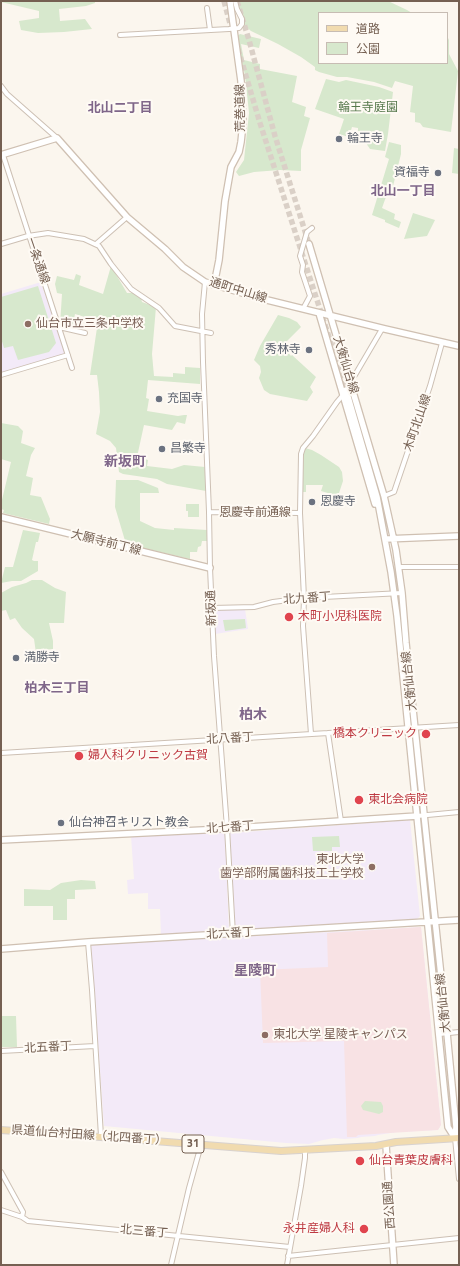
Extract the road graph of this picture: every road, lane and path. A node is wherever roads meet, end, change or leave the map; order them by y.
1 (230, 1) edge
2 (235, 1) edge
3 (207, 8) dead end
4 (233, 29) junction
5 (210, 30) junction
6 (120, 35) dead end
7 (1, 86) edge
8 (57, 138) junction
9 (2, 155) edge
10 (127, 217) junction
11 (312, 228) dead end
12 (28, 236) junction
13 (1, 244) edge
14 (96, 244) junction
15 (309, 244) tunnel mouth
16 (205, 282) junction
17 (214, 285) junction
18 (303, 309) junction
19 (319, 313) junction
20 (330, 315) junction
21 (59, 327) junction
22 (382, 329) junction
23 (203, 332) junction
24 (85, 333) dead end
25 (211, 333) dead end
26 (442, 343) junction
27 (459, 346) edge
28 (68, 354) junction
29 (72, 368) dead end
30 (1, 375) edge
31 (349, 378) junction
32 (345, 392) junction
33 (384, 496) junction
34 (210, 512) junction
35 (300, 513) junction
36 (1, 517) edge
37 (459, 536) edge
38 (394, 538) junction
39 (385, 539) junction
40 (399, 567) junction
41 (459, 567) edge
42 (210, 568) junction
43 (402, 593) junction
44 (393, 594) junction
45 (304, 598) junction
46 (212, 608) junction
47 (459, 725) edge
48 (408, 728) junction
49 (415, 728) junction
50 (328, 733) junction
51 (311, 734) junction
52 (220, 740) junction
53 (1, 753) edge
54 (459, 812) edge
55 (424, 815) junction
56 (417, 816) junction
57 (341, 821) junction
58 (227, 828) junction
59 (1, 840) edge
60 (459, 920) edge
61 (427, 922) junction
62 (436, 922) junction
63 (233, 934) junction
64 (88, 942) junction
65 (1, 949) edge
66 (459, 1032) edge
67 (447, 1033) junction
68 (439, 1034) junction
69 (96, 1046) junction
70 (1, 1051) edge
71 (1, 1130) edge
72 (101, 1136) junction
73 (457, 1138) edge
74 (201, 1145) junction
75 (386, 1145) junction
76 (305, 1151) junction
77 (1, 1172) edge
78 (459, 1179) edge
79 (1, 1210) edge
80 (22, 1217) junction
81 (178, 1235) junction
82 (459, 1238) edge
83 (393, 1245) junction
84 (290, 1247) junction
85 (288, 1256) junction
86 (171, 1265) edge
87 (287, 1265) edge
88 (394, 1265) edge

1 - 4 street, 荒巻道線
2 - 4 street
3 - 5 street
4 - 5 street
4 - 17 street, 荒巻道線
5 - 6 street
7 - 8 street
8 - 9 street
8 - 10 street, 通町中山線
9 - 12 street, 一条通線
10 - 14 street
10 - 16 street, 通町中山線
11 - 18 street
12 - 13 street
12 - 14 street
12 - 21 street, 一条通線
14 - 23 street
15 - 20 street, 大衡仙台線
16 - 17 street, 通町中山線
16 - 23 street, 新坂通
17 - 18 street, 通町中山線
18 - 19 street, 通町中山線
19 - 20 street, 通町中山線
19 - 32 street, 大衡仙台線
20 - 22 street, 通町中山線
20 - 31 street, 大衡仙台線
21 - 24 street
21 - 28 street, 一条通線
22 - 26 street, 通町中山線
22 - 31 street
23 - 25 street
23 - 34 street, 新坂通
26 - 27 street, 通町中山線
26 - 33 street, 木町北山線
28 - 29 street, 一条通線
28 - 30 street
31 - 33 street, 大衡仙台線
32 - 35 street
32 - 39 street, 大衡仙台線
33 - 38 street, 大衡仙台線
34 - 35 street, 恩慶寺前通線
34 - 42 street, 新坂通
35 - 45 street
36 - 42 street, 大願寺前丁線
37 - 38 street
38 - 39 street
38 - 40 street, 大衡仙台線
39 - 44 street, 大衡仙台線
40 - 41 street
40 - 43 street, 大衡仙台線
42 - 46 street, 新坂通
43 - 44 street, 北九番丁
43 - 49 street, 大衡仙台線
44 - 45 street, 北九番丁
44 - 48 street, 大衡仙台線
45 - 46 street, 北九番丁
45 - 51 street
46 - 52 street, 新坂通
47 - 49 street, 北八番丁
48 - 49 street, 北八番丁
48 - 50 street, 北八番丁
48 - 56 street, 大衡仙台線
49 - 55 street, 大衡仙台線
50 - 51 street, 北八番丁
50 - 57 street
51 - 52 street, 北八番丁
52 - 53 street, 北八番丁
52 - 58 street, 新坂通
54 - 55 street, 北七番丁
55 - 56 street, 北七番丁
55 - 62 street, 大衡仙台線
56 - 57 street, 北七番丁
56 - 61 street, 大衡仙台線
57 - 58 street, 北七番丁
58 - 59 street, 北七番丁
58 - 63 street, 新坂通
60 - 62 street, 北六番丁
61 - 62 street, 北六番丁
61 - 63 street, 北六番丁
61 - 68 street, 大衡仙台線
62 - 67 street, 大衡仙台線
63 - 64 street, 北六番丁
64 - 65 street, 北六番丁
64 - 69 street
66 - 67 street
67 - 68 street
67 - 73 street, 大衡仙台線
68 - 73 street, 大衡仙台線
69 - 70 street, 北五番丁
69 - 72 street
71 - 72 main road, 県道仙台村田線（北四番丁） / 31
72 - 74 main road, 県道仙台村田線（北四番丁） / 31
73 - 75 main road, 県道仙台村田線（北四番丁） / 31
73 - 78 street
74 - 76 main road, 県道仙台村田線（北四番丁） / 31
74 - 81 street
75 - 76 main road, 県道仙台村田線（北四番丁） / 31
75 - 83 street, 西公園通
76 - 84 street
77 - 80 street
79 - 80 street, 北三番丁
80 - 81 street, 北三番丁
81 - 84 street, 北三番丁
81 - 86 street
82 - 83 street
83 - 85 street
83 - 88 street, 西公園通
84 - 85 street
85 - 87 street

